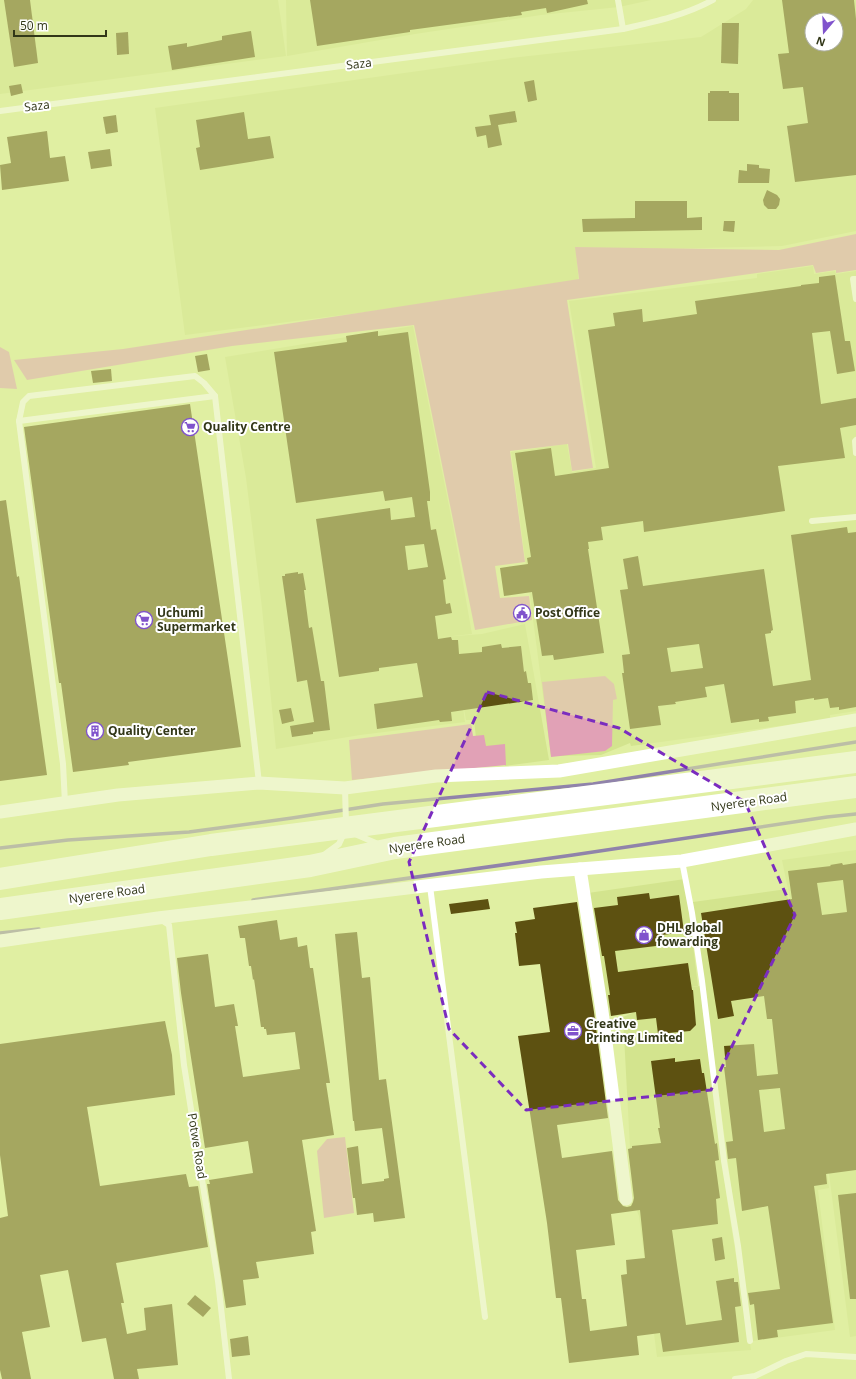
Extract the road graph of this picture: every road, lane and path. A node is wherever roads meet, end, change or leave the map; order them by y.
1 (618, 0) edge
2 (713, 0) edge
3 (623, 29) junction
4 (0, 111) edge
5 (856, 279) edge
6 (856, 298) edge
7 (215, 396) junction
8 (19, 421) junction
9 (856, 440) edge
10 (856, 453) edge
11 (856, 517) edge
12 (812, 520) dead end
13 (856, 720) edge
14 (856, 762) edge
15 (260, 784) junction
16 (856, 787) edge
17 (345, 788) junction
18 (65, 803) junction
19 (0, 812) edge
20 (346, 827) junction
21 (856, 829) edge
22 (395, 848) junction
23 (682, 861) junction
24 (310, 866) junction
25 (580, 869) junction
26 (0, 879) edge
27 (430, 886) junction
28 (0, 909) edge
29 (158, 918) junction
30 (0, 941) edge
31 (626, 1199) dead end
32 (485, 1317) dead end
33 (750, 1342) dead end
34 (856, 1356) edge
35 (229, 1379) edge
36 (735, 1379) edge

1 - 3 lane
2 - 3 lane, Saza
3 - 4 lane, Saza
5 - 6 lane
7 - 8 lane
7 - 8 lane
7 - 15 lane
8 - 18 lane
9 - 10 lane
11 - 12 lane
13 - 17 street
14 - 20 highway
15 - 17 street
15 - 18 street
16 - 22 highway, Nyerere Road
17 - 20 lane
18 - 19 street
20 - 22 lane
20 - 24 lane
20 - 26 highway
21 - 23 street
22 - 24 highway, Nyerere Road
23 - 25 street
23 - 33 lane
24 - 28 highway, Nyerere Road
25 - 27 street
25 - 31 street
27 - 29 street
27 - 32 lane
29 - 30 street
29 - 35 lane, Potwe Road
34 - 36 lane

